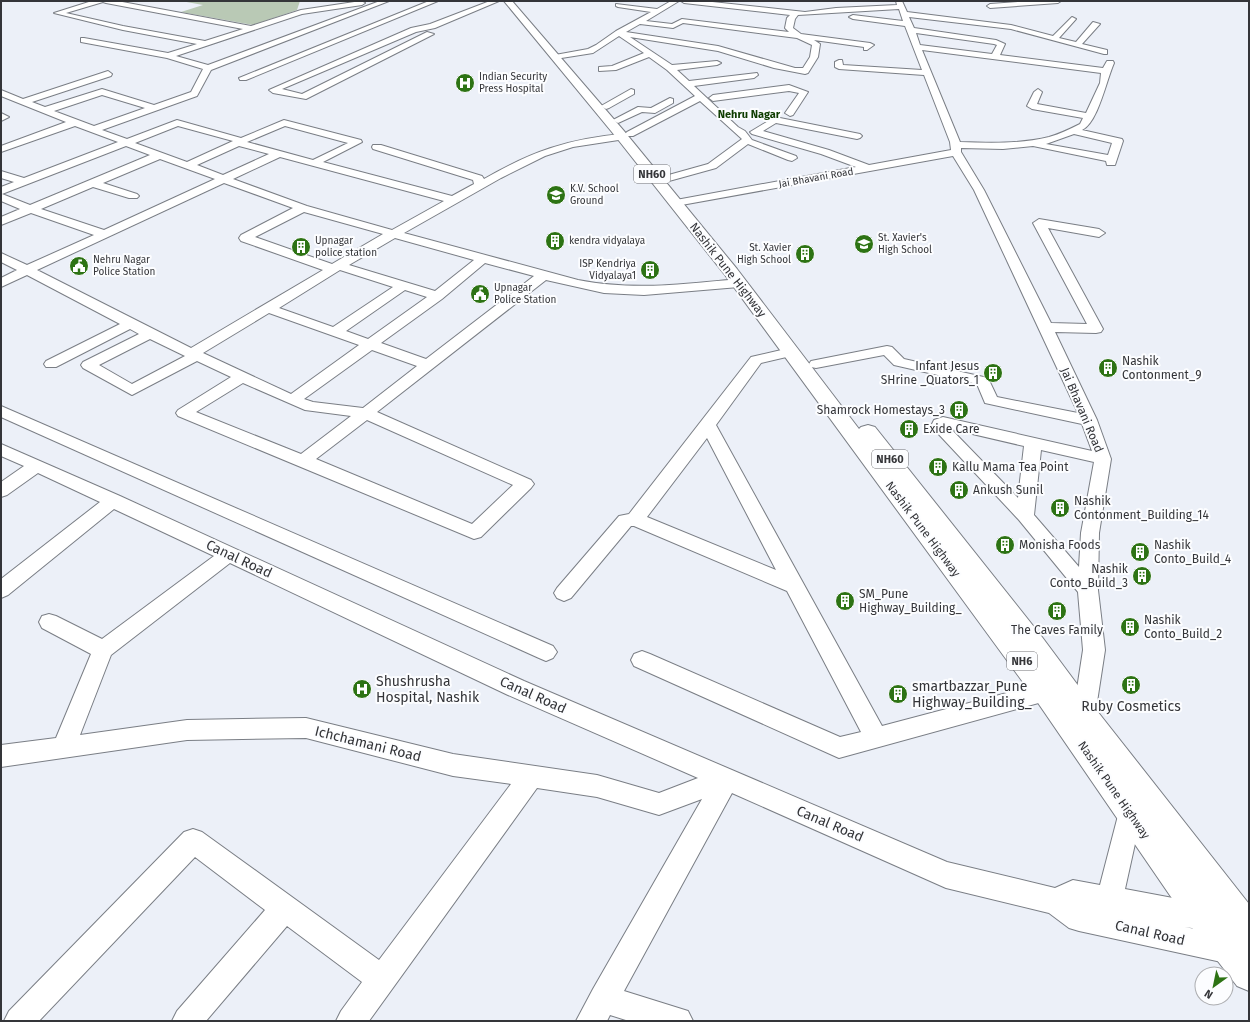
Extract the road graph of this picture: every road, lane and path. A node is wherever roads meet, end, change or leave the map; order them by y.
1 (100, 1) edge
2 (106, 1) edge
3 (435, 1) edge
4 (496, 1) edge
5 (508, 1) edge
6 (515, 1) edge
7 (676, 1) edge
8 (684, 1) edge
9 (843, 1) edge
10 (1058, 1) edge
11 (774, 3) dead end
12 (352, 4) junction
13 (388, 5) edge
14 (618, 5) dead end
15 (1025, 5) edge
16 (371, 6) junction
17 (901, 7) edge
18 (753, 9) junction
19 (834, 10) junction
20 (409, 11) junction
21 (658, 11) junction
22 (989, 12) edge
23 (796, 13) junction
24 (815, 13) junction
25 (648, 16) junction
26 (1072, 19) dead end
27 (682, 21) junction
28 (639, 22) junction
29 (1096, 24) dead end
30 (149, 26) dead end
31 (909, 27) junction
32 (252, 28) junction
33 (135, 31) junction
34 (619, 33) junction
35 (193, 34) dead end
36 (430, 34) dead end
37 (794, 34) junction
38 (294, 36) junction
39 (1055, 38) junction
40 (179, 39) junction
41 (340, 39) junction
42 (84, 40) dead end
43 (331, 42) junction
44 (206, 44) junction
45 (1078, 44) junction
46 (360, 45) junction
47 (917, 47) junction
48 (867, 48) dead end
49 (251, 52) junction
50 (1104, 52) dead end
51 (649, 54) junction
52 (388, 55) junction
53 (555, 55) junction
54 (168, 56) junction
55 (994, 58) junction
56 (291, 60) junction
57 (839, 62) dead end
58 (717, 63) dead end
59 (208, 68) junction
60 (670, 68) junction
61 (602, 69) dead end
62 (927, 73) junction
63 (108, 74) dead end
64 (754, 75) dead end
65 (243, 78) dead end
66 (686, 84) junction
67 (631, 92) dead end
68 (1038, 92) dead end
69 (1, 93) edge
70 (699, 96) junction
71 (676, 97) dead end
72 (713, 98) junction
73 (18, 100) junction
74 (736, 102) dead end
75 (1, 103) edge
76 (155, 108) junction
77 (46, 110) junction
78 (790, 113) dead end
79 (1089, 116) junction
80 (76, 122) junction
81 (619, 124) junction
82 (95, 129) junction
83 (735, 129) junction
84 (755, 132) junction
85 (1071, 132) junction
86 (857, 136) dead end
87 (746, 140) junction
88 (128, 142) junction
89 (240, 142) junction
90 (1029, 143) junction
91 (1, 149) edge
92 (956, 149) junction
93 (338, 152) junction
94 (278, 154) junction
95 (160, 155) junction
96 (792, 158) dead end
97 (314, 163) junction
98 (187, 166) junction
99 (870, 168) junction
100 (1, 174) edge
101 (669, 178) junction
102 (224, 179) junction
103 (24, 182) junction
104 (93, 183) junction
105 (480, 186) junction
106 (1, 191) edge
107 (133, 196) dead end
108 (1, 197) edge
109 (454, 200) junction
110 (682, 202) junction
111 (303, 208) junction
112 (31, 209) junction
113 (1, 222) edge
114 (1099, 233) dead end
115 (104, 234) junction
116 (392, 234) junction
117 (1, 257) edge
118 (483, 259) junction
119 (336, 268) junction
120 (26, 270) junction
121 (544, 276) junction
122 (1, 283) edge
123 (740, 283) junction
124 (403, 286) junction
125 (437, 296) junction
126 (270, 309) junction
127 (132, 323) junction
128 (1045, 327) junction
129 (336, 331) junction
130 (150, 334) junction
131 (369, 344) junction
132 (790, 352) junction
133 (195, 354) junction
134 (51, 364) dead end
135 (816, 364) junction
136 (429, 365) junction
137 (243, 376) junction
138 (292, 400) junction
139 (1, 411) edge
140 (366, 413) junction
141 (1089, 420) junction
142 (708, 425) junction
143 (1033, 443) junction
144 (1, 449) edge
145 (1103, 459) junction
146 (304, 460) junction
147 (37, 465) junction
148 (1, 491) edge
149 (114, 500) junction
150 (1025, 516) junction
151 (635, 519) junction
152 (229, 554) junction
153 (795, 586) junction
154 (1, 590) edge
155 (1088, 590) junction
156 (564, 593) dead end
157 (49, 622) dead end
158 (103, 650) junction
159 (546, 652) dead end
160 (642, 660) dead end
161 (1045, 692) junction
162 (1084, 715) junction
163 (876, 737) junction
164 (64, 747) junction
165 (1, 756) edge
166 (531, 777) junction
167 (727, 779) junction
168 (1130, 812) junction
169 (1109, 900) junction
170 (1055, 901) junction
171 (284, 908) junction
172 (1205, 916) junction
173 (1246, 926) edge
174 (1241, 953) edge
175 (1249, 974) edge
176 (382, 979) junction
177 (597, 1010) edge
178 (19, 1021) edge
179 (187, 1021) edge
180 (351, 1021) edge
181 (678, 1021) edge

1 - 33 street
2 - 32 street
3 - 20 street
4 - 46 street
5 - 53 highway, Nashik Pune Highway / NH60
6 - 53 highway, Nashik Pune Highway / NH60
7 - 21 street
8 - 18 street
9 - 19 street
10 - 15 street
11 - 18 street
12 - 13 street
12 - 16 street
12 - 32 street
13 - 16 street
13 - 20 street
14 - 21 street
15 - 22 street
16 - 38 street
17 - 19 street
17 - 22 street
17 - 31 street, Jai Bhavani Road
18 - 23 street
19 - 24 street
20 - 41 street
21 - 25 street
22 - 39 street
23 - 24 street
23 - 37 street
24 - 31 street
25 - 27 street
25 - 28 street
26 - 39 street
27 - 28 street
27 - 37 street
28 - 34 street
29 - 45 street
30 - 33 street
31 - 47 street, Jai Bhavani Road
31 - 55 street
32 - 44 street
33 - 40 street
34 - 37 street
34 - 51 street
34 - 53 street
35 - 40 street
36 - 52 street
37 - 48 street
38 - 43 street
38 - 49 street
39 - 45 street
40 - 44 street
41 - 43 street
41 - 46 street
42 - 54 street
43 - 56 street
44 - 54 street
45 - 50 street
46 - 52 street
46 - 52 street
47 - 55 street
47 - 62 street, Jai Bhavani Road
49 - 56 street
49 - 59 street
51 - 60 street
51 - 61 street
53 - 81 highway, Nashik Pune Highway / NH60
53 - 81 highway, Nashik Pune Highway / NH60
54 - 59 street
55 - 79 street
56 - 65 street
57 - 62 street
58 - 60 street
59 - 76 street
60 - 66 street
62 - 92 street, Jai Bhavani Road
63 - 73 street
64 - 66 street
66 - 70 street
67 - 81 street
68 - 79 street
69 - 73 street
70 - 72 street
70 - 81 street
70 - 83 street
71 - 81 street
72 - 74 street
72 - 78 street
73 - 75 street
73 - 77 street
76 - 77 street
76 - 82 street
77 - 80 street
79 - 85 street
80 - 82 street
80 - 91 street
81 - 101 highway, Nashik Pune Highway / NH60
81 - 105 street
81 - 110 highway, Nashik Pune Highway / NH60
82 - 88 street
83 - 84 street
83 - 87 street
84 - 86 street
84 - 99 street
85 - 90 street
85 - 90 street
87 - 96 street
87 - 101 street
88 - 89 street
88 - 95 street
88 - 103 street
89 - 93 street
89 - 94 street
89 - 98 street
90 - 92 street
92 - 99 street, Jai Bhavani Road
92 - 128 street, Jai Bhavani Road
93 - 97 street
93 - 105 street
94 - 97 street
94 - 102 street
95 - 98 street
95 - 104 street
97 - 109 street
98 - 102 street
99 - 110 street, Jai Bhavani Road
100 - 103 street
101 - 110 highway, Nashik Pune Highway / NH60
102 - 111 street
102 - 115 street
103 - 106 street
104 - 107 street
104 - 112 street
105 - 109 street
108 - 112 street
109 - 116 street
110 - 123 highway, Nashik Pune Highway / NH60
110 - 135 highway, Nashik Pune Highway / NH60
111 - 116 street
111 - 119 street
112 - 113 street
112 - 115 street
114 - 128 street
115 - 120 street
116 - 118 street
116 - 119 street
117 - 120 street
118 - 121 street
118 - 125 street
119 - 124 street
119 - 126 street
120 - 122 street
120 - 127 street
121 - 123 street
121 - 136 street
123 - 132 highway, Nashik Pune Highway / NH60
124 - 125 street
124 - 129 street
125 - 131 street
126 - 129 street
126 - 133 street
127 - 130 street
127 - 134 street
128 - 141 street, Jai Bhavani Road
129 - 131 street
130 - 133 street
130 - 133 street
131 - 136 street
131 - 138 street
132 - 142 street
132 - 161 highway, Nashik Pune Highway / NH6
133 - 137 street
135 - 141 street
135 - 162 highway, Nashik Pune Highway / NH60
136 - 140 street
137 - 138 street
137 - 146 street
138 - 140 street
139 - 159 street
140 - 146 street
140 - 146 street
141 - 145 street, Jai Bhavani Road
142 - 151 street
142 - 153 street
143 - 145 street
143 - 150 street
143 - 150 street
144 - 147 street, Canal Road
145 - 155 street, Jai Bhavani Road
147 - 148 street
147 - 149 street, Canal Road
149 - 152 street, Canal Road
149 - 154 street
150 - 155 street
151 - 153 street
151 - 156 street
152 - 158 street
152 - 167 street, Canal Road
153 - 163 street
155 - 162 street, Jai Bhavani Road
157 - 158 street
158 - 164 street
160 - 163 street
161 - 163 street
161 - 168 highway, Nashik Pune Highway / NH6
162 - 173 highway, Nashik Pune Highway / NH60
164 - 165 street, Ichchamani Road
164 - 166 street, Ichchamani Road
166 - 167 street, Ichchamani Road
166 - 176 street
167 - 170 street, Canal Road
167 - 177 street
168 - 169 street
168 - 172 highway, Nashik Pune Highway / NH6
169 - 170 street, Canal Road
169 - 172 street, Canal Road
170 - 174 street, Canal Road
171 - 176 street
171 - 178 street
171 - 179 street
172 - 173 street, Canal Road
172 - 174 highway, Nashik Pune Highway / NH6
174 - 175 highway, Nashik Pune Highway / NH6
176 - 180 street
177 - 181 street

